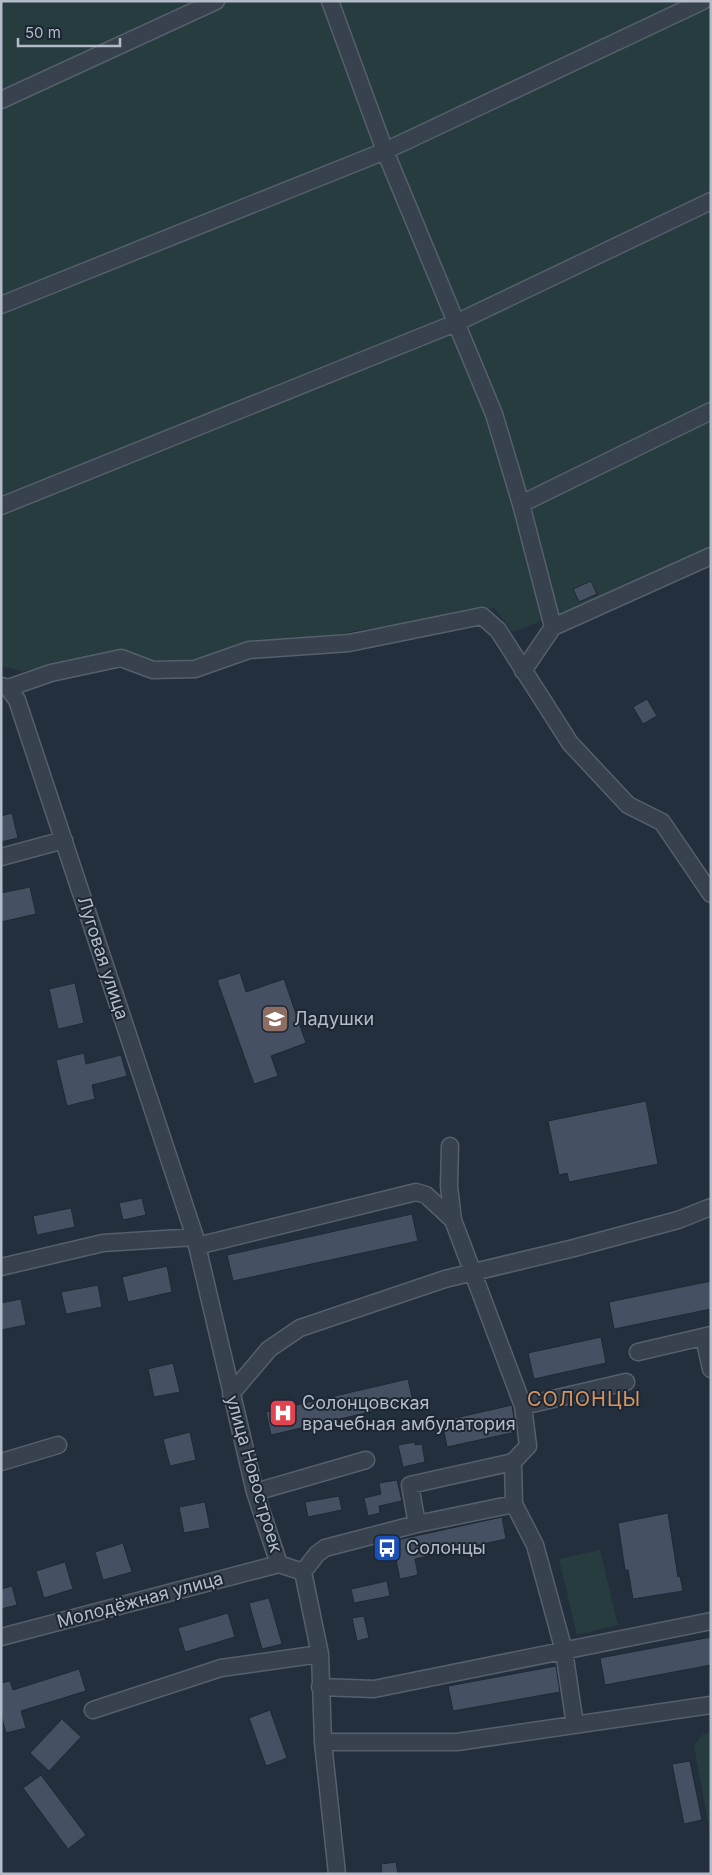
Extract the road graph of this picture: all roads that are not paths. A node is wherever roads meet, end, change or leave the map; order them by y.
1 (216, 1) edge
2 (330, 1) edge
3 (703, 1) edge
4 (1, 100) edge
5 (385, 151) junction
6 (711, 201) edge
7 (1, 305) edge
8 (458, 322) junction
9 (711, 410) edge
10 (521, 504) junction
11 (1, 506) edge
12 (711, 556) edge
13 (553, 627) junction
14 (523, 671) junction
15 (5, 687) edge
16 (64, 840) junction
17 (1, 857) edge
18 (711, 894) edge
19 (450, 1146) dead end
20 (711, 1207) edge
21 (453, 1220) junction
22 (196, 1242) junction
23 (1, 1267) edge
24 (473, 1270) junction
25 (707, 1336) edge
26 (638, 1352) dead end
27 (711, 1369) edge
28 (626, 1382) dead end
29 (231, 1394) junction
30 (523, 1406) junction
31 (58, 1444) dead end
32 (366, 1460) dead end
33 (1, 1462) edge
34 (513, 1462) junction
35 (255, 1492) junction
36 (514, 1504) junction
37 (417, 1524) junction
38 (279, 1564) junction
39 (303, 1572) junction
40 (711, 1621) edge
41 (1, 1637) edge
42 (564, 1651) junction
43 (320, 1654) junction
44 (320, 1687) junction
45 (711, 1704) edge
46 (93, 1710) dead end
47 (575, 1725) junction
48 (323, 1742) junction
49 (336, 1874) edge

1 - 4 street
2 - 5 street
3 - 5 street
5 - 7 street
5 - 8 street
6 - 8 street
8 - 10 street
8 - 11 street
9 - 10 street
10 - 13 street
12 - 13 street
13 - 14 street
14 - 15 street
14 - 18 street
15 - 16 street, Луговая улица
16 - 17 street
16 - 22 street, Луговая улица
19 - 21 street
20 - 24 street
21 - 22 street
21 - 24 street
22 - 23 street
22 - 29 street, улица Новостроек
24 - 29 street
24 - 30 street
25 - 26 street
25 - 27 street
28 - 30 street
29 - 35 street, улица Новостроек
30 - 34 street
31 - 33 street
32 - 35 street
34 - 36 street
34 - 37 street
35 - 38 street, улица Новостроек
36 - 37 street
36 - 42 street
37 - 39 street
38 - 39 street, улица Новостроек
38 - 41 street, Молодёжная улица
39 - 43 street
40 - 42 street
42 - 44 street
42 - 47 street
43 - 44 street
43 - 46 street
44 - 48 street
45 - 47 street
47 - 48 street
48 - 49 street

